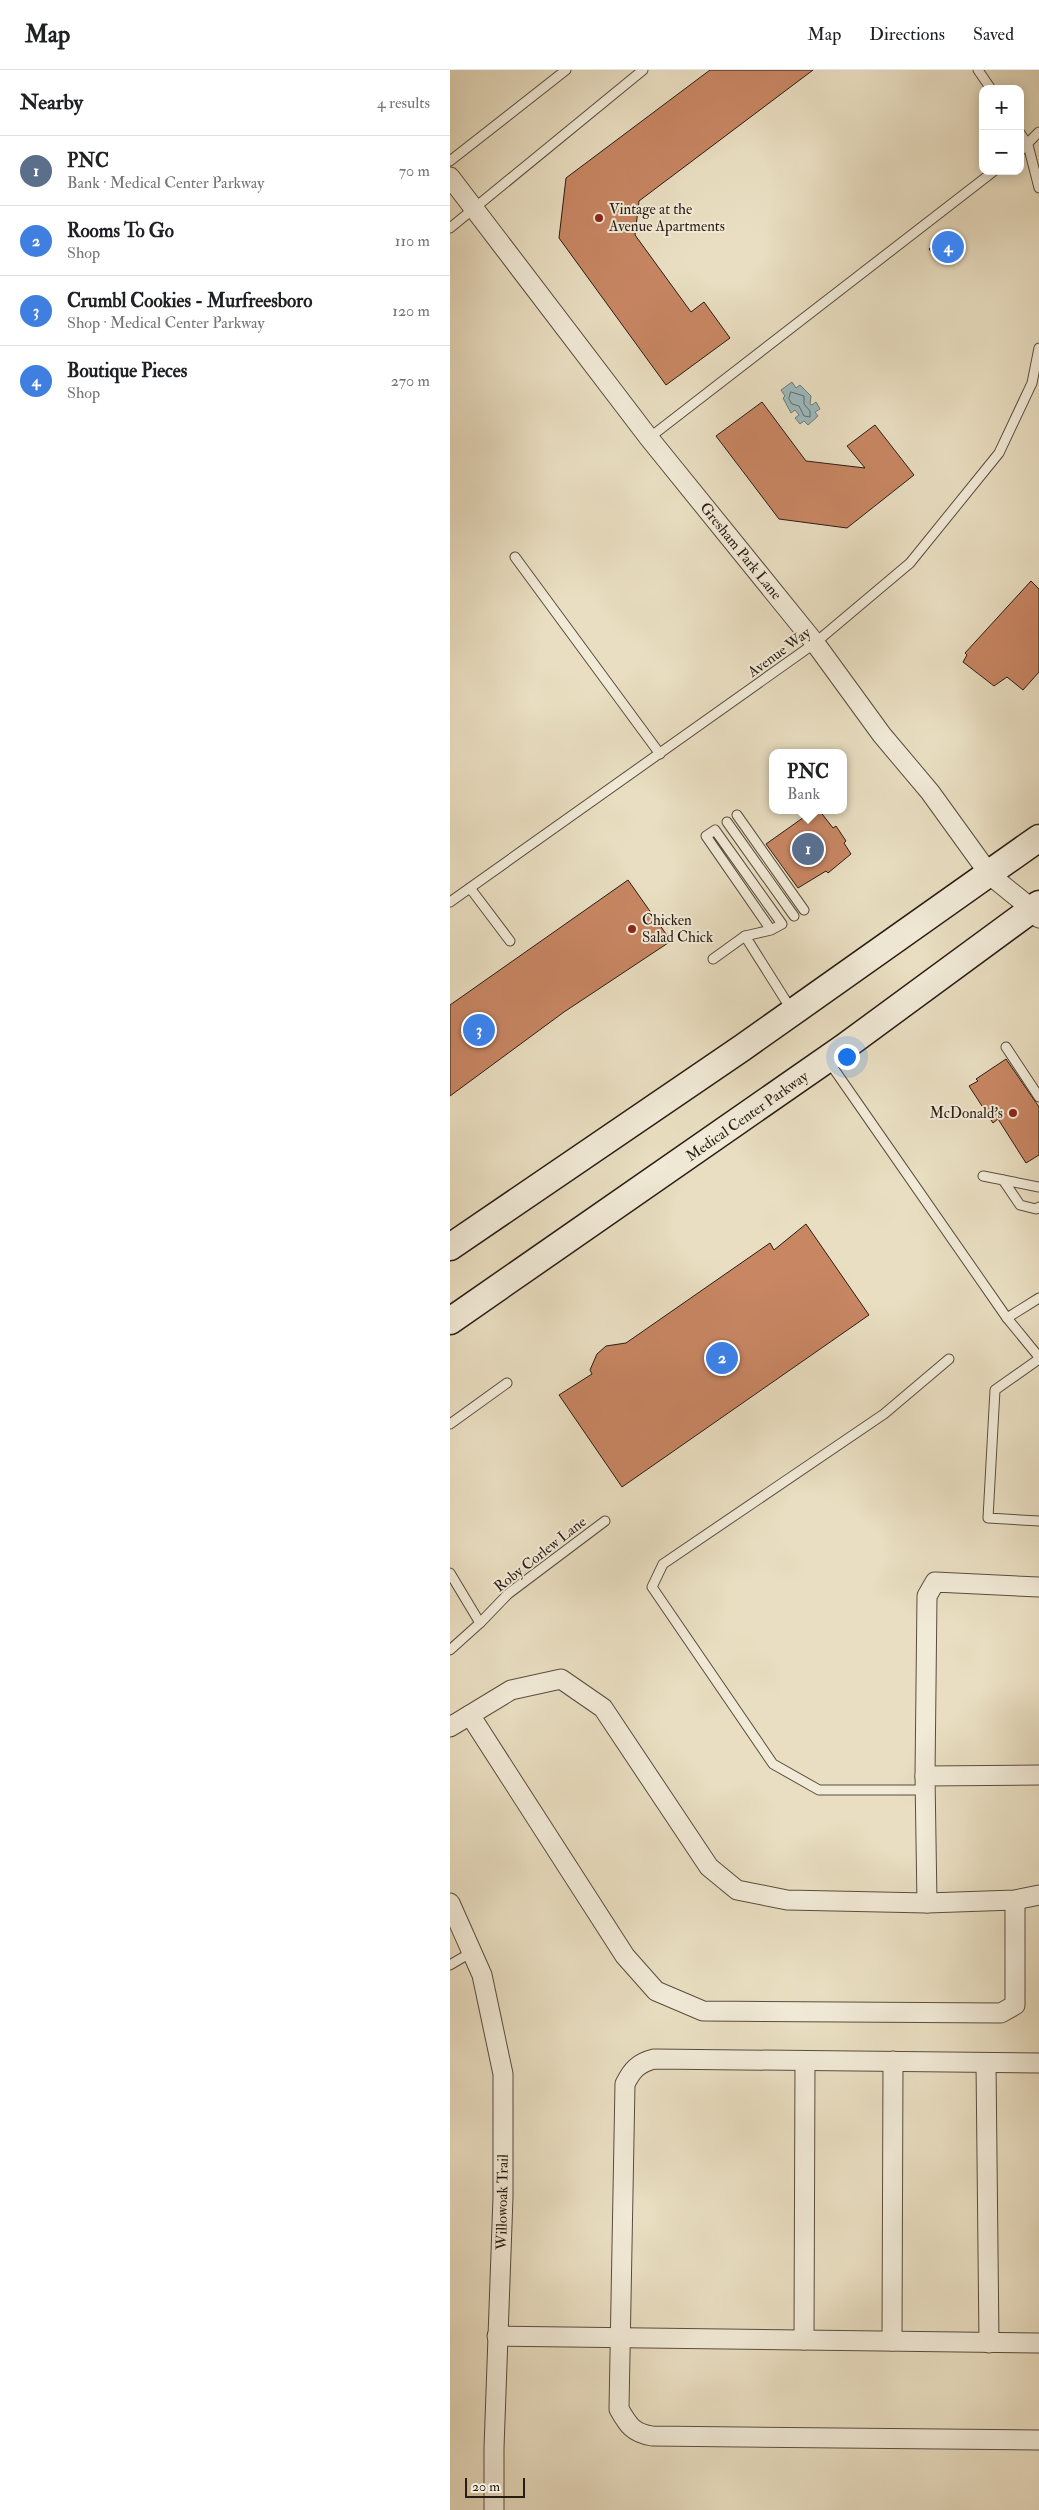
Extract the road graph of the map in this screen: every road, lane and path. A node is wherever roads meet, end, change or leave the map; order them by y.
1 (566, 70) edge
2 (643, 70) edge
3 (978, 70) edge
4 (988, 85) edge
5 (1039, 132) edge
6 (1024, 139) edge
7 (1028, 145) junction
8 (1024, 148) edge
9 (450, 161) edge
10 (989, 175) edge
11 (450, 177) edge
12 (1039, 188) edge
13 (474, 208) junction
14 (450, 228) edge
15 (1039, 348) edge
16 (650, 438) junction
17 (515, 557) dead end
18 (815, 643) junction
19 (660, 754) junction
20 (738, 816) dead end
21 (727, 822) dead end
22 (1039, 838) edge
23 (990, 875) junction
24 (470, 888) junction
25 (450, 902) edge
26 (804, 910) dead end
27 (1037, 910) edge
28 (794, 916) dead end
29 (771, 930) junction
30 (746, 936) junction
31 (510, 942) dead end
32 (713, 959) dead end
33 (793, 1012) junction
34 (1006, 1047) dead end
35 (827, 1060) junction
36 (1039, 1097) edge
37 (983, 1176) dead end
38 (1003, 1180) junction
39 (1039, 1187) edge
40 (1039, 1207) edge
41 (450, 1247) edge
42 (1039, 1298) edge
43 (1008, 1318) junction
44 (450, 1321) edge
45 (1039, 1358) edge
46 (949, 1359) dead end
47 (507, 1383) dead end
48 (450, 1424) edge
49 (605, 1521) dead end
50 (1039, 1521) edge
51 (450, 1573) edge
52 (1039, 1587) edge
53 (480, 1623) junction
54 (450, 1650) edge
55 (470, 1715) junction
56 (450, 1727) edge
57 (1039, 1775) edge
58 (925, 1783) junction
59 (1039, 1895) edge
60 (1014, 1900) junction
61 (450, 1903) edge
62 (927, 1903) junction
63 (472, 1952) junction
64 (450, 1965) edge
65 (805, 2060) junction
66 (893, 2062) junction
67 (986, 2063) junction
68 (1039, 2063) edge
69 (497, 2336) junction
70 (620, 2338) junction
71 (804, 2340) junction
72 (892, 2341) junction
73 (989, 2343) junction
74 (1039, 2343) edge
75 (1039, 2440) edge
76 (494, 2510) edge

1 - 9 lane
2 - 13 lane
3 - 4 lane
5 - 7 lane
6 - 7 lane
7 - 8 lane
7 - 12 lane
10 - 16 lane
11 - 13 street, Gresham Park Lane
13 - 14 lane
13 - 16 street, Gresham Park Lane
15 - 18 lane, Avenue Way
16 - 18 street, Gresham Park Lane
17 - 19 lane
18 - 19 lane, Avenue Way
18 - 23 street, Gresham Park Lane
19 - 24 lane, Avenue Way
20 - 26 lane
21 - 28 lane
22 - 23 main road
23 - 27 street, Gresham Park Lane
23 - 33 main road
24 - 25 lane, Avenue Way
24 - 31 lane
27 - 35 main road, Medical Center Parkway
29 - 29 lane
29 - 30 lane
30 - 32 lane
30 - 33 lane
33 - 41 main road
34 - 36 lane
35 - 43 lane
35 - 44 main road, Medical Center Parkway
37 - 38 lane
38 - 39 lane
38 - 40 lane
42 - 43 lane
43 - 45 lane
45 - 50 lane
46 - 58 lane
47 - 48 lane
49 - 53 lane, Roby Corlew Lane
51 - 53 lane
52 - 58 street
53 - 54 lane, Roby Corlew Lane
55 - 56 street
55 - 60 street
55 - 62 street
57 - 58 street
58 - 62 street
59 - 60 street
60 - 62 street
61 - 63 street, Willowoak Trail
63 - 64 lane
63 - 69 street, Willowoak Trail
65 - 66 street
65 - 70 street
65 - 71 street
66 - 67 street
66 - 72 street
67 - 68 street
67 - 73 street
69 - 70 street
69 - 76 street, Willowoak Trail
70 - 71 street
70 - 75 street
71 - 72 street
72 - 73 street
73 - 74 street

